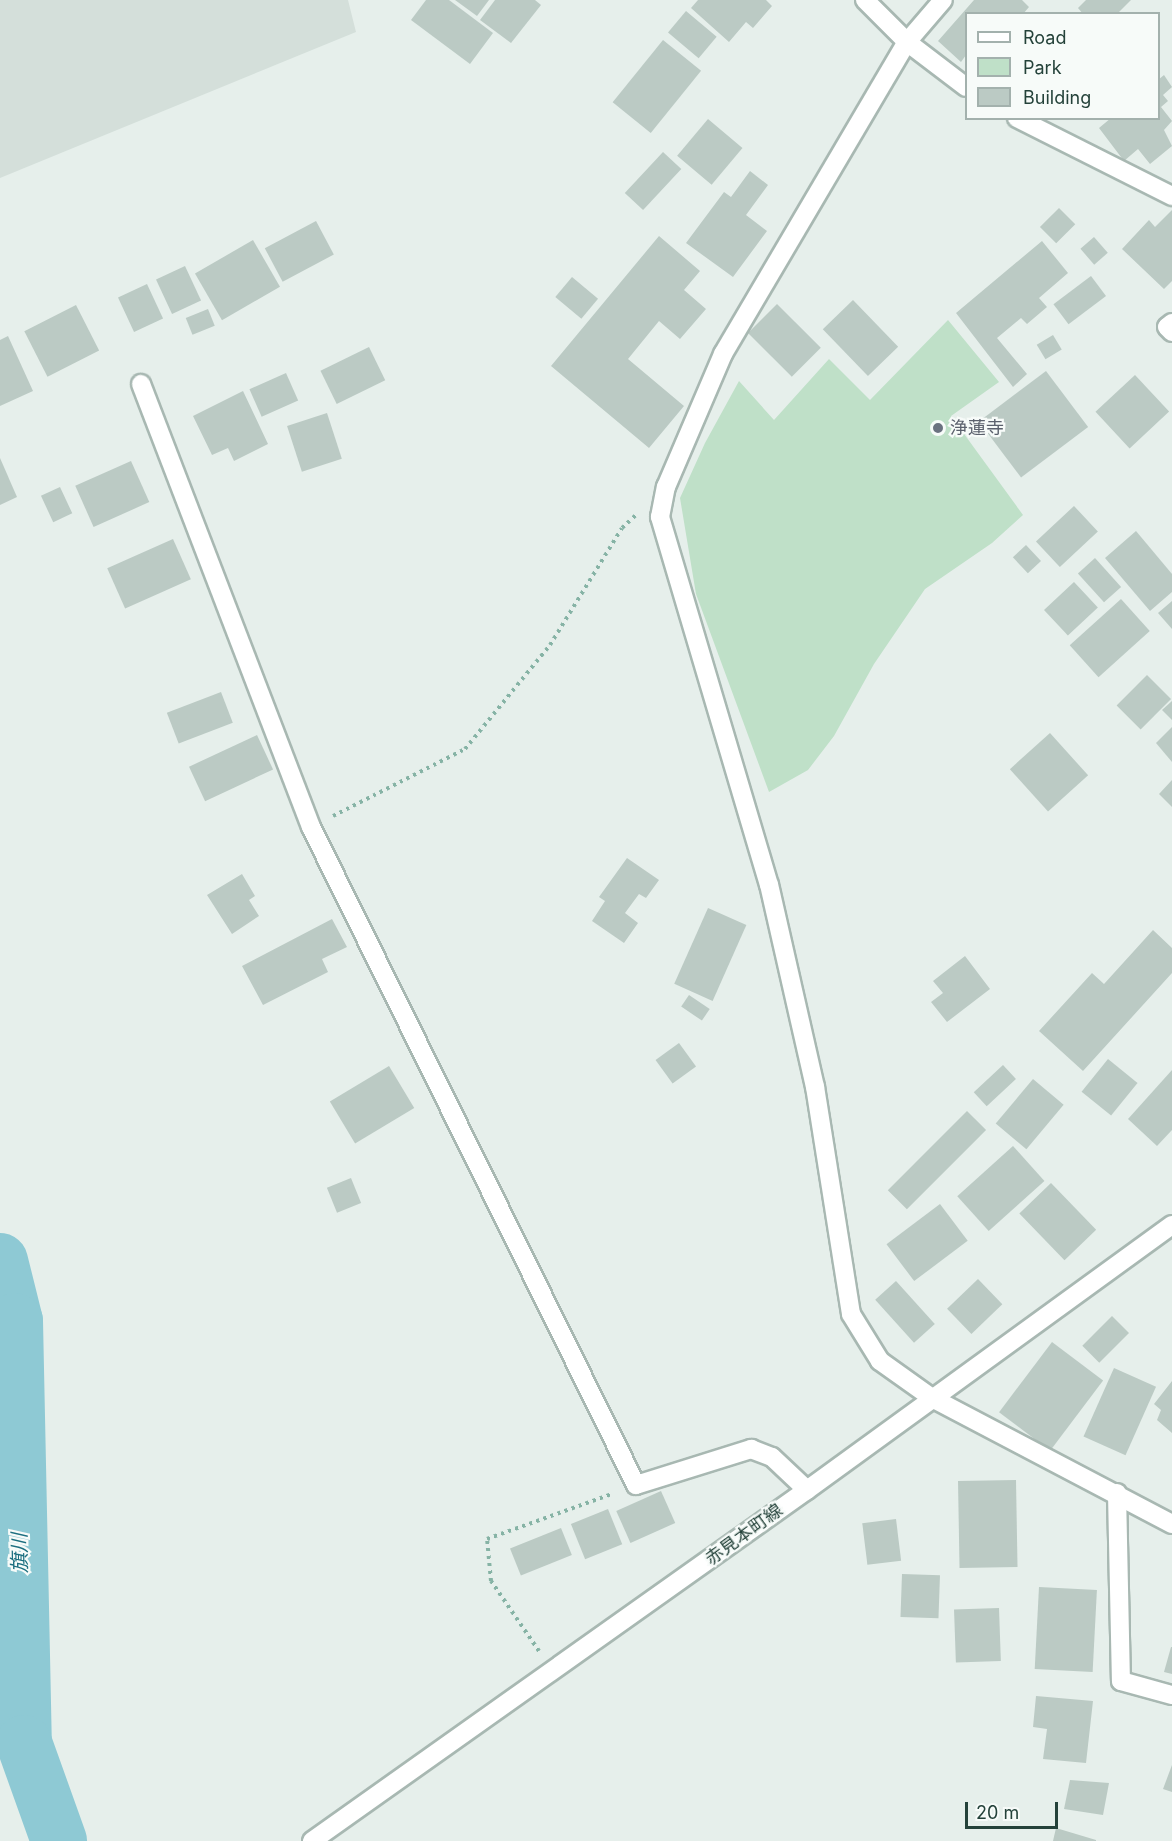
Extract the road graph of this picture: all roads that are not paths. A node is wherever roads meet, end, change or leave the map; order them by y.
1 (866, 0) edge
2 (943, 0) edge
3 (907, 42) junction
4 (965, 86) edge
5 (1021, 120) edge
6 (1172, 196) edge
7 (1172, 323) edge
8 (1172, 332) edge
9 (141, 384) dead end
10 (1172, 1225) edge
11 (933, 1398) junction
12 (807, 1490) junction
13 (1117, 1493) junction
14 (1172, 1524) edge
15 (1172, 1695) edge
16 (312, 1841) edge

1 - 3 street
2 - 3 street
3 - 4 street
3 - 11 street
5 - 6 street
7 - 8 street
9 - 12 street
10 - 11 street, 赤見本町線
11 - 12 street, 赤見本町線
11 - 13 street
12 - 16 street, 赤見本町線
13 - 14 street
13 - 15 street

